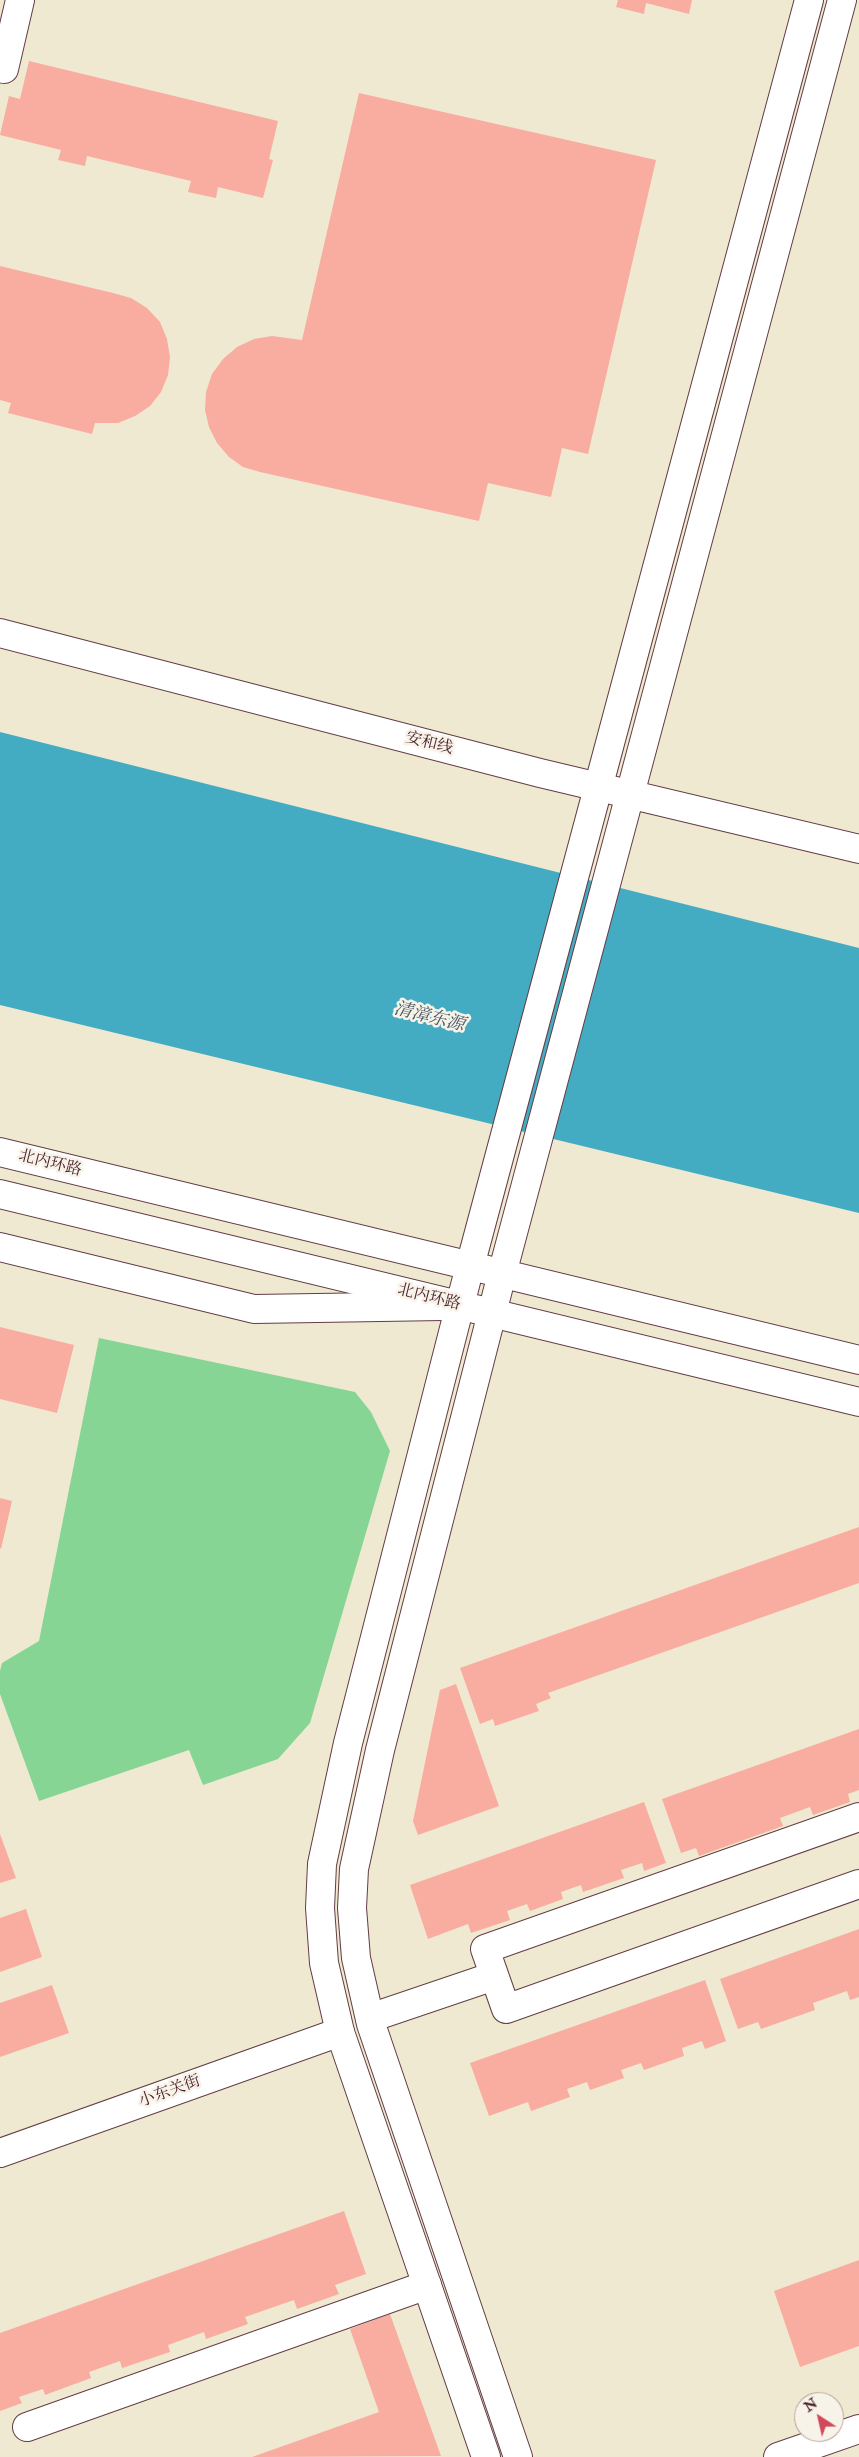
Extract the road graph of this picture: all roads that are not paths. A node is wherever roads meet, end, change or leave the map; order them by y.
1 (20, 0) edge
2 (809, 0) edge
3 (842, 0) edge
4 (4, 69) dead end
5 (0, 633) edge
6 (598, 787) junction
7 (630, 794) junction
8 (859, 849) edge
9 (0, 1152) edge
10 (0, 1194) edge
11 (0, 1247) edge
12 (470, 1266) junction
13 (502, 1274) junction
14 (460, 1306) junction
15 (492, 1313) junction
16 (859, 1360) edge
17 (859, 1402) edge
18 (859, 1817) edge
19 (859, 1884) edge
20 (494, 1976) junction
21 (370, 2018) junction
22 (340, 2032) junction
23 (0, 2153) edge
24 (427, 2285) junction
25 (27, 2427) dead end
26 (859, 2429) edge
27 (486, 2457) edge
28 (518, 2457) edge
29 (778, 2457) edge

1 - 4 main road
2 - 6 main road
3 - 7 main road
5 - 6 main road, 安和线
6 - 7 main road, 安和线
6 - 12 main road
7 - 8 main road, 安和线
7 - 13 main road
9 - 12 main road, 北内环路
10 - 14 main road, 北内环路
11 - 14 main road
12 - 13 main road, 北内环路
12 - 14 main road
13 - 15 main road
13 - 16 main road, 北内环路
14 - 15 main road, 北内环路
14 - 22 main road
15 - 17 main road, 北内环路
15 - 21 main road
18 - 20 main road
19 - 20 main road
20 - 21 main road
21 - 28 main road
22 - 23 main road, 小东关街
22 - 24 main road
24 - 25 main road
24 - 27 main road
26 - 29 main road

